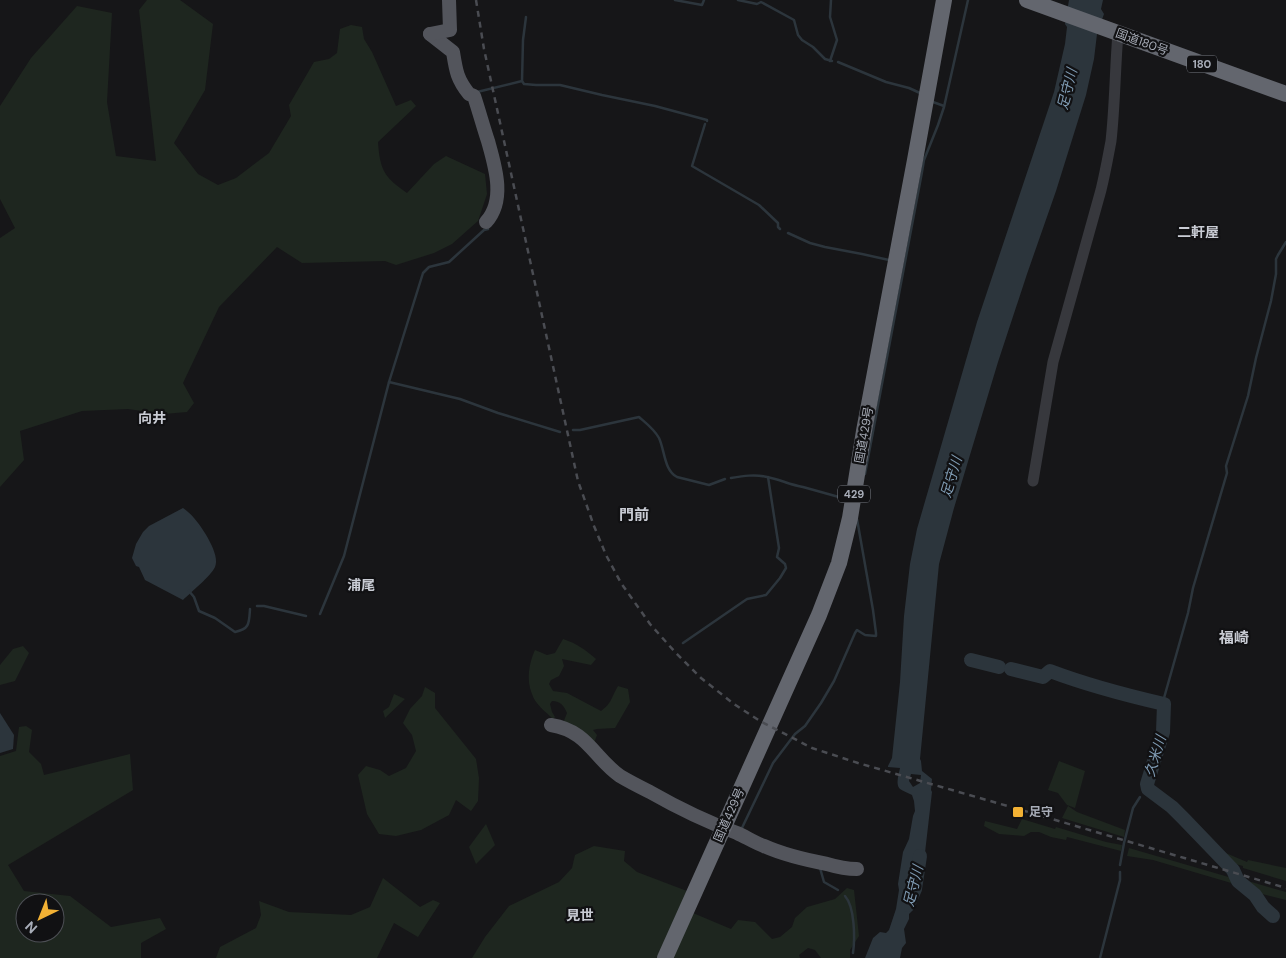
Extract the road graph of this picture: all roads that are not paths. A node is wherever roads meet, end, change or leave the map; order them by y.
1 (449, 0) edge
2 (944, 0) edge
3 (1027, 0) edge
4 (1115, 31) junction
5 (1286, 94) edge
6 (486, 222) dead end
7 (1033, 481) dead end
8 (551, 725) dead end
9 (723, 829) junction
10 (857, 869) dead end
11 (665, 958) edge

1 - 6 main road
2 - 9 highway, 国道429号 / 429
3 - 4 highway, 国道180号 / 180
4 - 5 highway, 国道180号 / 180
4 - 7 street
8 - 9 main road
9 - 10 main road
9 - 11 highway, 国道429号 / 429

